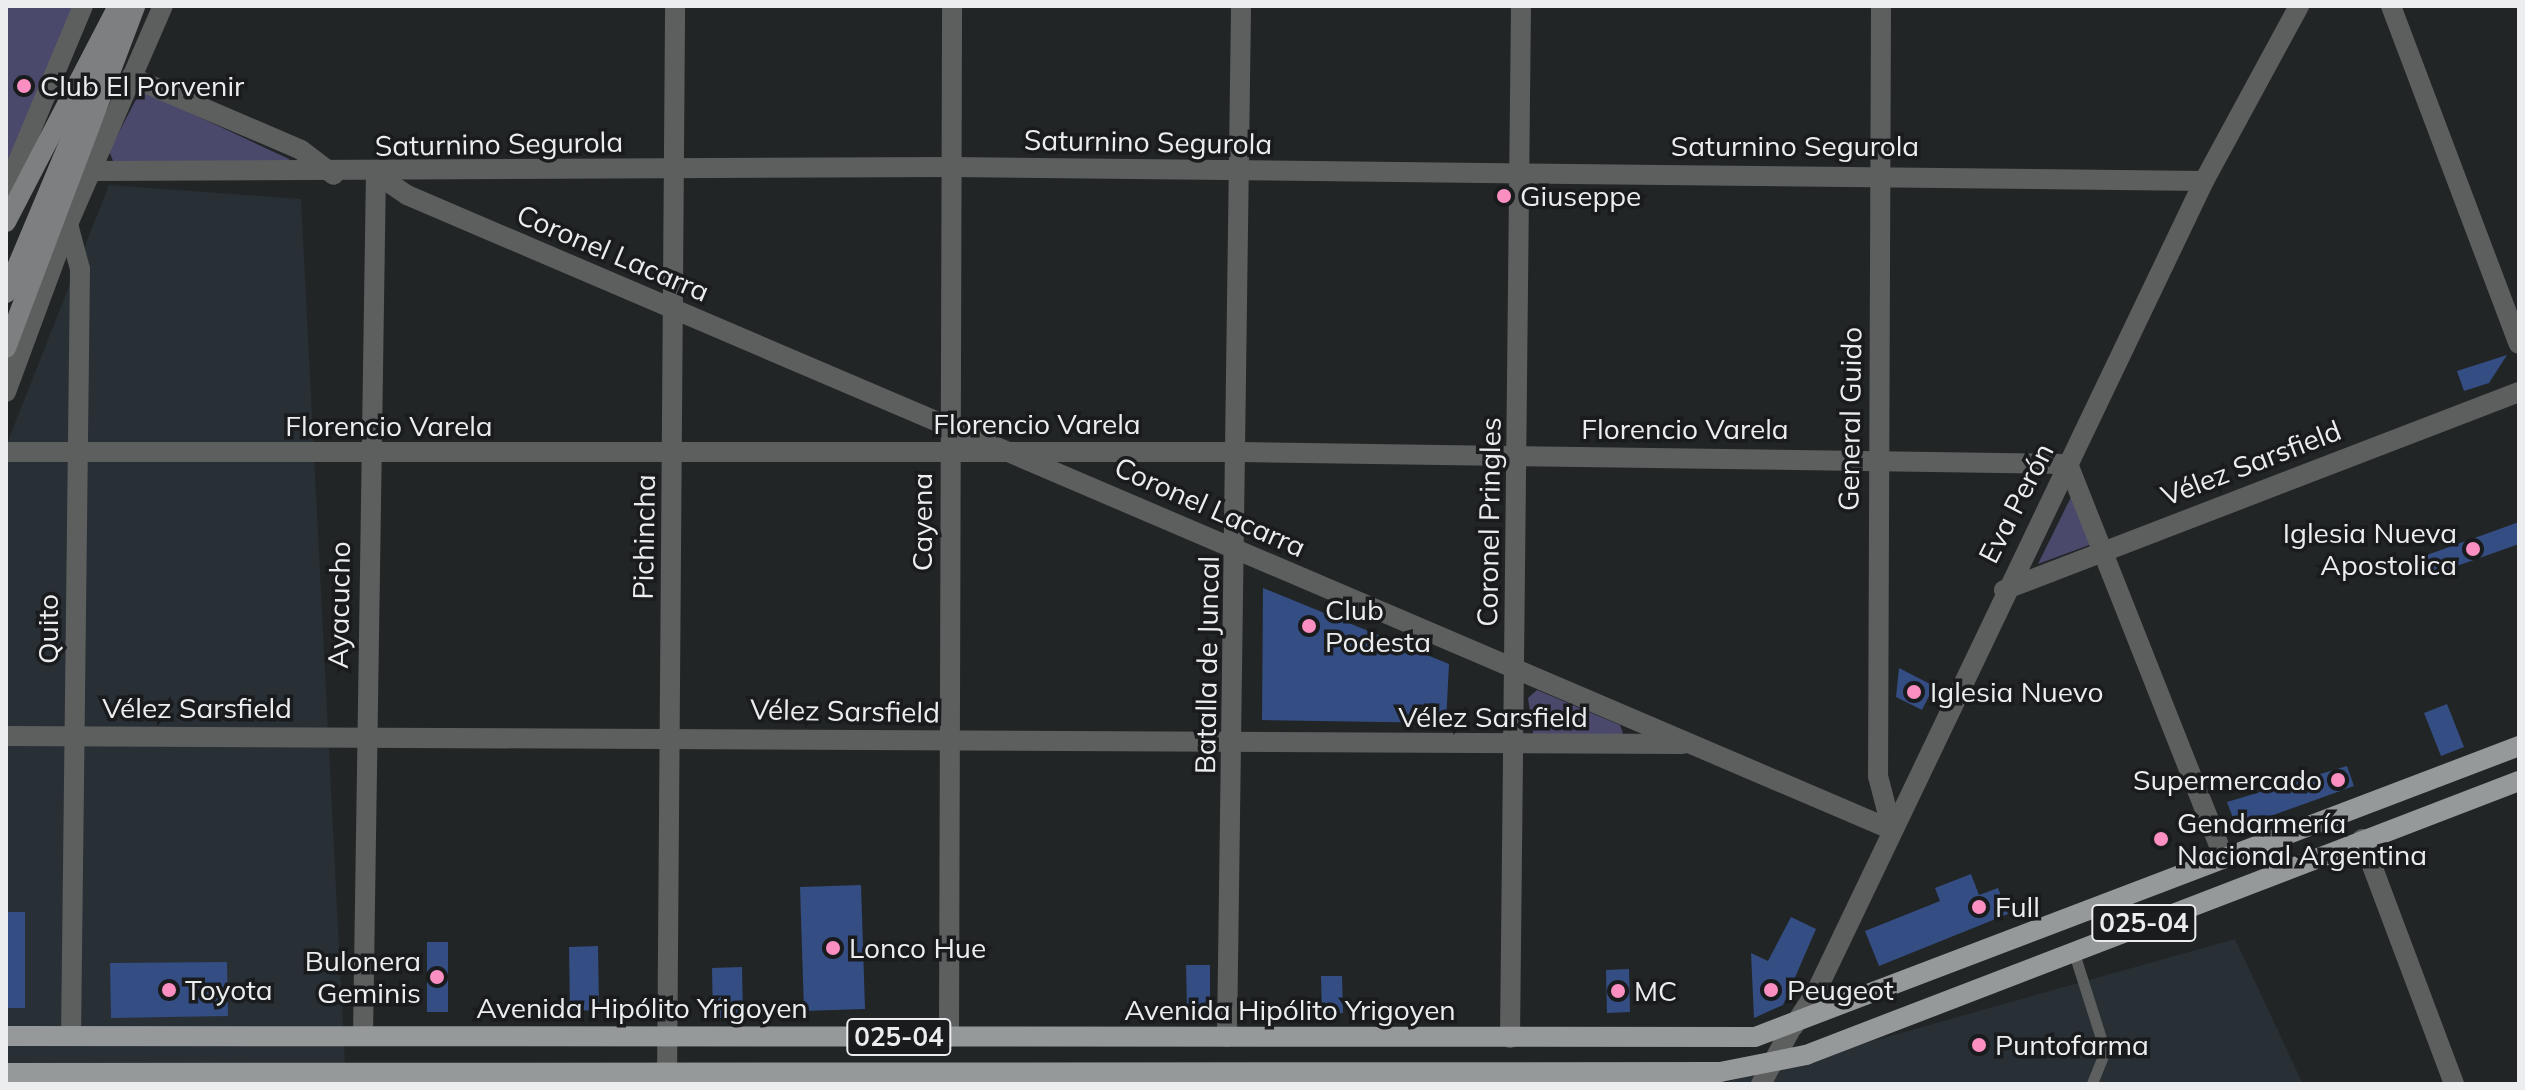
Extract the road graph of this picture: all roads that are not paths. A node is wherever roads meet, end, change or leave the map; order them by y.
1 (83, 6) edge
2 (118, 6) edge
3 (128, 6) edge
4 (135, 6) edge
5 (163, 6) edge
6 (675, 6) edge
7 (952, 6) edge
8 (1241, 6) edge
9 (1521, 6) edge
10 (1881, 6) edge
11 (2299, 6) edge
12 (2391, 6) edge
13 (131, 77) junction
14 (953, 167) junction
15 (673, 168) junction
16 (91, 171) junction
17 (1241, 171) junction
18 (376, 174) junction
19 (1520, 174) junction
20 (334, 175) junction
21 (1881, 175) junction
22 (2204, 181) junction
23 (6, 190) edge
24 (6, 222) edge
25 (68, 224) junction
26 (6, 293) edge
27 (675, 311) junction
28 (2519, 344) edge
29 (6, 348) edge
30 (6, 392) edge
31 (2519, 392) edge
32 (950, 426) junction
33 (6, 452) edge
34 (76, 452) junction
35 (949, 452) junction
36 (1239, 452) junction
37 (1016, 453) junction
38 (674, 454) junction
39 (369, 455) junction
40 (1518, 457) junction
41 (1876, 457) junction
42 (2068, 464) junction
43 (2104, 549) junction
44 (1238, 551) junction
45 (2004, 590) junction
46 (1515, 670) junction
47 (76, 735) junction
48 (6, 736) edge
49 (365, 737) junction
50 (669, 737) junction
51 (951, 741) junction
52 (1683, 744) junction
53 (1233, 745) junction
54 (1515, 745) junction
55 (2519, 746) edge
56 (2519, 781) edge
57 (1892, 830) junction
58 (2362, 839) junction
59 (2224, 858) junction
60 (2073, 950) junction
61 (1791, 1029) junction
62 (668, 1035) junction
63 (6, 1036) edge
64 (71, 1036) junction
65 (363, 1036) junction
66 (949, 1037) junction
67 (1227, 1037) junction
68 (1510, 1038) junction
69 (6, 1073) edge
70 (1766, 1075) edge
71 (667, 1076) edge
72 (390, 1077) edge
73 (949, 1077) edge
74 (132, 1079) edge
75 (2092, 1084) edge
76 (2454, 1084) edge

1 - 23 street
2 - 24 main road
3 - 26 main road
4 - 29 main road
5 - 13 street
6 - 15 street, Pichincha
7 - 14 street, Cayena
8 - 17 street, Batalla de Juncal
9 - 19 street, Coronel Pringles
10 - 21 street, General Guido
11 - 22 street, Eva Perón
12 - 28 street
13 - 16 street
13 - 20 street
14 - 15 street, Saturnino Segurola
14 - 17 street, Saturnino Segurola
14 - 32 street, Cayena
15 - 18 street, Saturnino Segurola
15 - 27 street, Pichincha
16 - 20 street, Saturnino Segurola
16 - 25 street
17 - 19 street, Saturnino Segurola
17 - 36 street, Batalla de Juncal
18 - 20 street, Saturnino Segurola
18 - 27 street, Coronel Lacarra
18 - 39 street, Ayacucho
19 - 21 street, Saturnino Segurola
19 - 40 street, Coronel Pringles
21 - 22 street, Saturnino Segurola
21 - 41 street, General Guido
22 - 42 street, Eva Perón
25 - 30 street
25 - 34 street, Quito
27 - 32 street, Coronel Lacarra
27 - 38 street, Pichincha
31 - 43 street, Vélez Sarsfield
32 - 35 street, Cayena
32 - 37 street, Coronel Lacarra
33 - 34 street, Florencio Varela
34 - 39 street, Florencio Varela
34 - 47 street, Quito
35 - 37 street, Florencio Varela
35 - 38 street, Florencio Varela
35 - 51 street, Cayena
36 - 37 street, Florencio Varela
36 - 40 street, Florencio Varela
36 - 44 street, Batalla de Juncal
37 - 44 street, Coronel Lacarra
38 - 39 street, Florencio Varela
38 - 50 street, Pichincha
39 - 49 street, Ayacucho
40 - 41 street, Florencio Varela
40 - 46 street, Coronel Pringles
41 - 42 street, Florencio Varela
41 - 57 street, General Guido
42 - 43 street
42 - 45 street, Eva Perón
43 - 45 street, Vélez Sarsfield
43 - 59 street
44 - 46 street, Coronel Lacarra
44 - 53 street, Batalla de Juncal
45 - 57 street, Eva Perón
46 - 52 street, Coronel Lacarra
46 - 54 street, Coronel Pringles
47 - 48 street, Vélez Sarsfield
47 - 49 street, Vélez Sarsfield
47 - 64 street, Quito
49 - 50 street, Vélez Sarsfield
49 - 65 street, Ayacucho
50 - 51 street, Vélez Sarsfield
50 - 62 street, Pichincha
51 - 53 street, Vélez Sarsfield
51 - 66 street, Cayena
52 - 54 street, Vélez Sarsfield
52 - 57 street, Coronel Lacarra
53 - 54 street, Vélez Sarsfield
53 - 67 street, Batalla de Juncal
54 - 68 street, Coronel Pringles
55 - 59 main road, Avenida Hipólito Yrigoyen / 025-04
56 - 58 main road, 025-04
57 - 61 street, Eva Perón
58 - 60 main road, 025-04
58 - 76 street
59 - 61 main road, Avenida Hipólito Yrigoyen / 025-04
60 - 70 main road, 025-04
60 - 75 lane
61 - 68 main road, Avenida Hipólito Yrigoyen / 025-04
61 - 70 street, Eva Perón
62 - 65 main road, Avenida Hipólito Yrigoyen / 025-04
62 - 66 main road, Avenida Hipólito Yrigoyen / 025-04
62 - 71 street, Pichincha
63 - 64 main road, Avenida Hipólito Yrigoyen / 025-04
64 - 65 main road, Avenida Hipólito Yrigoyen / 025-04
66 - 67 main road, Avenida Hipólito Yrigoyen / 025-04
67 - 68 main road, Avenida Hipólito Yrigoyen / 025-04
69 - 74 main road, 025-04
70 - 73 main road, 025-04
71 - 72 main road, 025-04
71 - 73 main road, 025-04
72 - 74 main road, 025-04

